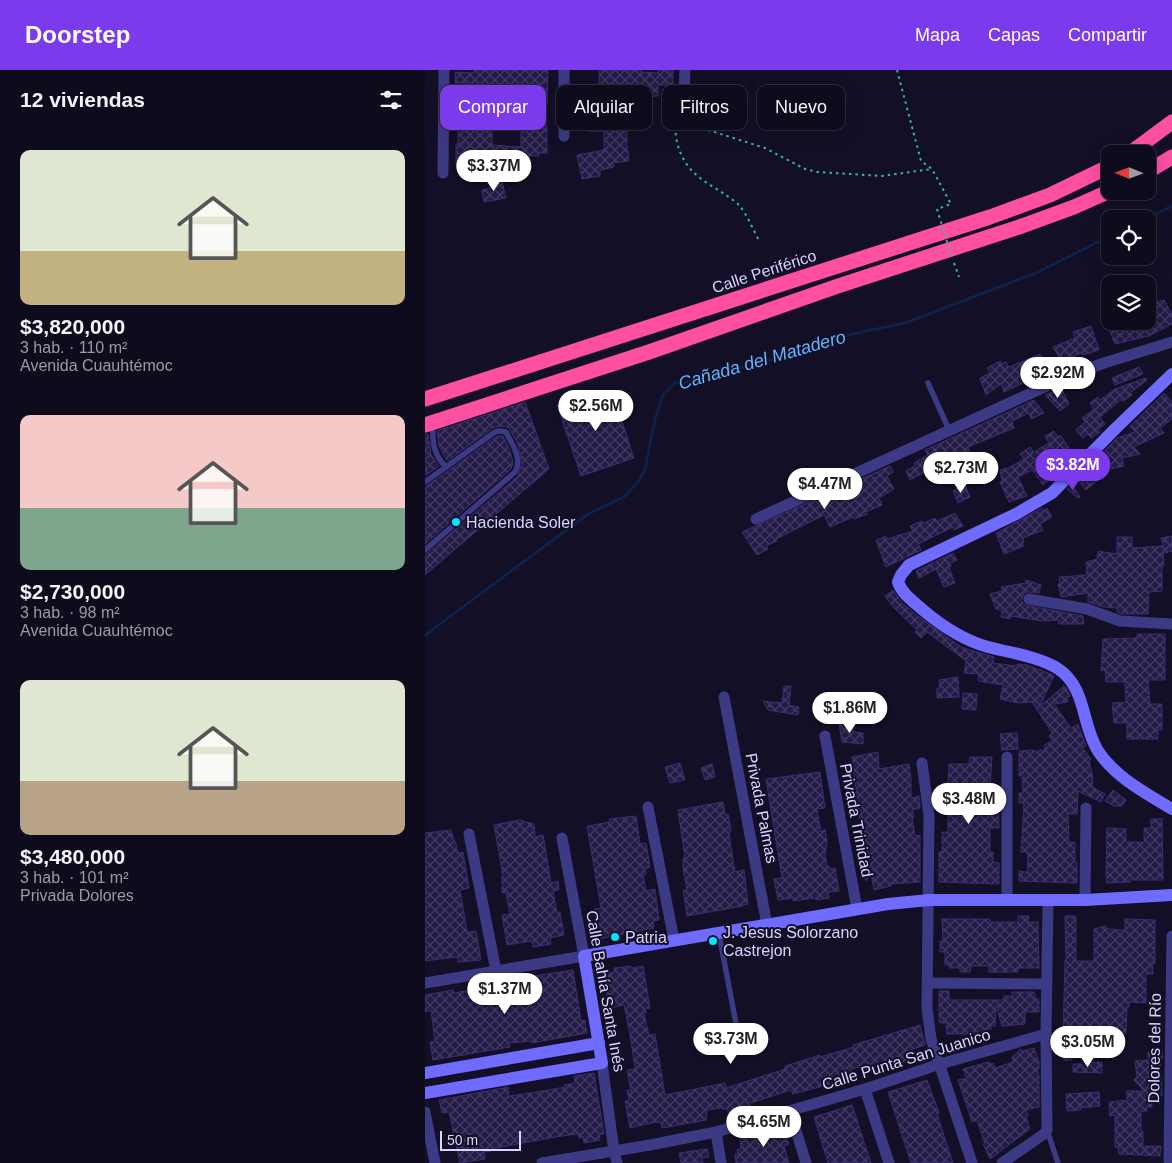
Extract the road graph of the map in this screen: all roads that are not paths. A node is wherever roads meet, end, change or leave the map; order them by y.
1 (444, 70) edge
2 (564, 70) edge
3 (685, 70) edge
4 (684, 85) edge
5 (1172, 122) edge
6 (564, 136) dead end
7 (1141, 145) edge
8 (1172, 157) edge
9 (1156, 167) edge
10 (1101, 170) edge
11 (443, 173) dead end
12 (1101, 195) edge
13 (1172, 342) edge
14 (1172, 374) edge
15 (928, 384) dead end
16 (425, 399) edge
17 (429, 424) edge
18 (950, 432) junction
19 (446, 468) junction
20 (425, 482) edge
21 (756, 520) dead end
22 (425, 550) edge
23 (1029, 599) dead end
24 (1172, 624) edge
25 (724, 697) dead end
26 (825, 736) dead end
27 (1007, 757) dead end
28 (922, 763) dead end
29 (648, 807) dead end
30 (1087, 808) dead end
31 (1172, 809) edge
32 (469, 834) dead end
33 (562, 838) dead end
34 (1172, 895) edge
35 (1007, 899) junction
36 (929, 900) junction
37 (1048, 900) junction
38 (1085, 900) junction
39 (857, 910) junction
40 (767, 925) junction
41 (719, 933) junction
42 (1172, 936) edge
43 (674, 940) junction
44 (584, 956) junction
45 (496, 971) junction
46 (425, 983) edge
47 (928, 983) junction
48 (1047, 984) junction
49 (1046, 1034) junction
50 (599, 1043) junction
51 (741, 1050) dead end
52 (602, 1063) junction
53 (939, 1064) junction
54 (425, 1073) edge
55 (865, 1089) junction
56 (425, 1093) edge
57 (790, 1111) junction
58 (425, 1112) edge
59 (1048, 1127) junction
60 (716, 1132) junction
61 (613, 1151) junction
62 (1169, 1160) dead end
63 (435, 1163) edge
64 (541, 1163) edge
65 (617, 1163) edge
66 (721, 1163) edge
67 (806, 1163) edge
68 (889, 1163) edge
69 (972, 1163) edge
70 (1002, 1163) edge
71 (1058, 1163) edge

1 - 11 street
2 - 6 street
3 - 4 street
5 - 7 highway
8 - 9 highway
10 - 16 highway, Calle Periférico
12 - 17 highway
13 - 18 street
14 - 31 main road
15 - 18 lane
17 - 19 lane
18 - 21 street
19 - 20 lane
19 - 22 lane
23 - 24 street
25 - 40 street, Privada Palmas
26 - 39 street, Privada Trinidad
27 - 35 street
28 - 36 street
29 - 43 street
30 - 38 street
32 - 45 street
33 - 44 street, Calle Bahía Santa Inés
34 - 38 main road
35 - 36 main road
35 - 37 main road
36 - 39 main road
36 - 47 street
37 - 38 main road
37 - 48 street
39 - 40 main road
40 - 41 main road
41 - 43 main road
41 - 51 lane
42 - 62 street, Dolores del Río
43 - 44 main road
44 - 45 street
44 - 50 main road, Calle Bahía Santa Inés
45 - 46 street
47 - 48 street
47 - 53 street
48 - 49 street
49 - 53 street, Calle Punta San Juanico
49 - 59 street
50 - 52 main road, Calle Bahía Santa Inés
50 - 54 main road
52 - 56 main road
52 - 61 street, Calle Bahía Santa Inés
53 - 55 street, Calle Punta San Juanico
53 - 69 street
55 - 57 street, Calle Punta San Juanico
55 - 68 street
57 - 60 street, Calle Punta San Juanico
57 - 67 street
58 - 63 street
59 - 70 street
59 - 71 lane
60 - 61 street, Calle Punta San Juanico
60 - 66 street
61 - 64 street, Calle Punta San Juanico
61 - 65 street, Calle Bahía Santa Inés

